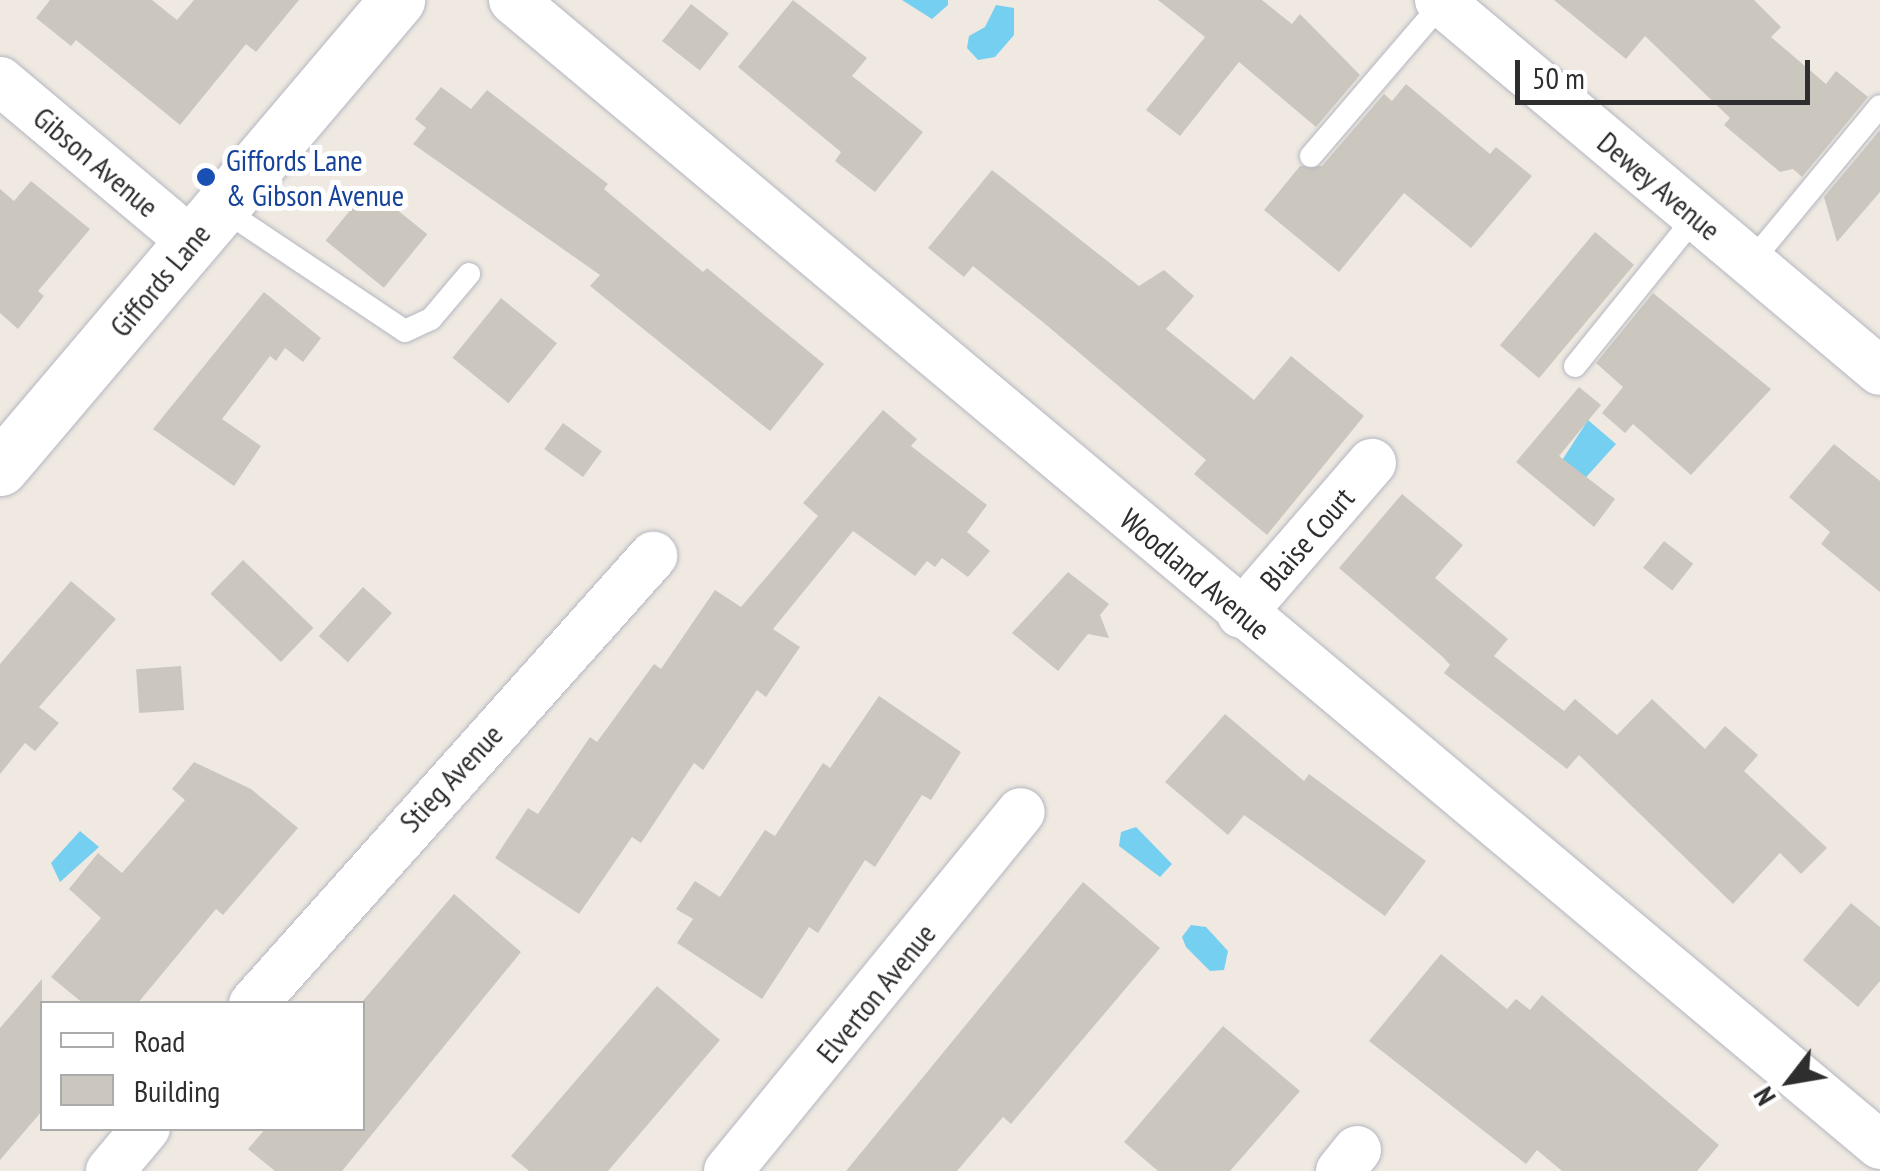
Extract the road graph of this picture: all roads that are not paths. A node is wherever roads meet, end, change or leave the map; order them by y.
1 (397, 0) edge
2 (513, 0) edge
3 (1440, 1) edge
4 (0, 82) edge
5 (1880, 106) edge
6 (1312, 156) dead end
7 (1696, 216) junction
8 (206, 225) junction
9 (1751, 262) junction
10 (469, 274) dead end
11 (1575, 366) dead end
12 (1880, 371) edge
13 (1372, 463) dead end
14 (0, 468) edge
15 (654, 556) dead end
16 (1242, 614) junction
17 (1020, 812) dead end
18 (256, 1001) edge
19 (143, 1131) edge
20 (1880, 1145) edge
21 (110, 1171) edge
22 (728, 1171) edge

1 - 8 street, Giffords Lane
2 - 16 street, Woodland Avenue
3 - 6 lane
3 - 7 street, Dewey Avenue
4 - 8 street, Gibson Avenue
5 - 9 lane
7 - 9 street, Dewey Avenue
7 - 11 lane
8 - 10 lane
8 - 14 street, Giffords Lane
9 - 12 street, Dewey Avenue
13 - 16 street, Blaise Court
15 - 18 street, Stieg Avenue
16 - 20 street, Woodland Avenue
17 - 22 street, Elverton Avenue
19 - 21 street

